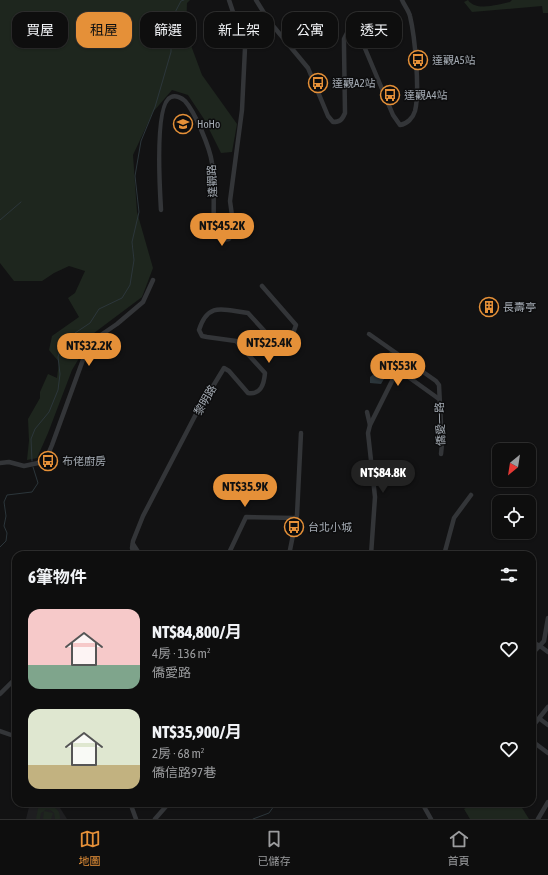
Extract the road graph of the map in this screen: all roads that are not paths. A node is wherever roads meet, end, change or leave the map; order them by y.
1 (230, 0) edge
2 (256, 0) edge
3 (402, 0) edge
4 (161, 210) dead end
5 (153, 280) dead end
6 (262, 286) dead end
7 (369, 334) dead end
8 (439, 399) junction
9 (367, 412) dead end
10 (370, 425) junction
11 (301, 433) dead end
12 (440, 454) dead end
13 (0, 463) edge
14 (471, 495) dead end
15 (295, 518) junction
16 (134, 544) junction
17 (133, 551) edge
18 (138, 551) edge
19 (230, 551) edge
20 (290, 551) edge
21 (370, 551) edge
22 (445, 551) edge
23 (548, 618) edge
24 (547, 630) edge
25 (536, 644) edge
26 (540, 646) junction
27 (536, 650) edge
28 (548, 652) edge
29 (12, 682) edge
30 (0, 694) edge
31 (548, 707) edge
32 (540, 719) junction
33 (536, 723) edge
34 (548, 725) edge
35 (0, 731) edge
36 (12, 735) edge
37 (536, 744) edge
38 (548, 753) edge
39 (548, 802) edge
40 (132, 807) edge
41 (166, 807) edge
42 (424, 807) edge
43 (136, 819) edge
44 (155, 819) edge
45 (431, 819) edge
46 (538, 819) edge

1 - 4 street, 達觀路
2 - 3 street
5 - 13 street
6 - 16 street, 黎明路
7 - 8 street, 僑愛一路
8 - 10 street
8 - 12 street, 僑愛一路
9 - 10 street
10 - 21 street
11 - 15 street
14 - 22 street
15 - 19 street
15 - 20 street
16 - 17 street, 黎明路
16 - 18 street
23 - 24 street
24 - 26 street
25 - 26 street
26 - 27 street
26 - 28 street
29 - 30 street
31 - 32 street
32 - 33 street
32 - 34 street
35 - 36 street
37 - 38 street
39 - 46 street
40 - 43 street
41 - 44 street
42 - 45 street

